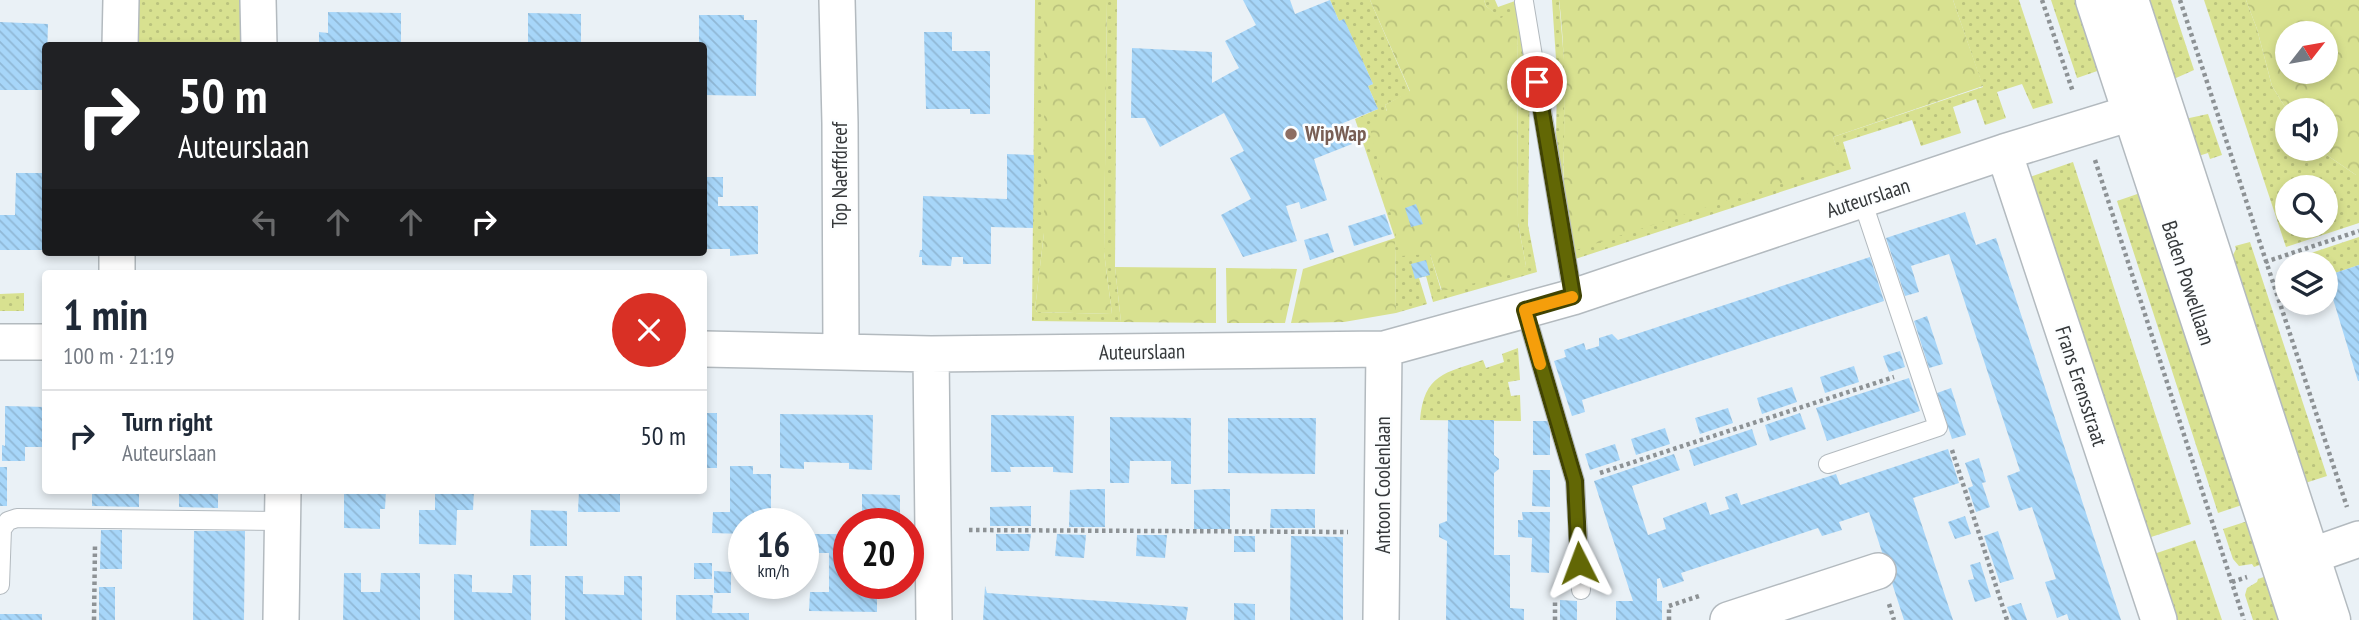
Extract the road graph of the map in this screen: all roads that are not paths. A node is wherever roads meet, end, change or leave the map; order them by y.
1 (121, 0) edge
2 (258, 0) edge
3 (837, 0) edge
4 (2095, 0) edge
5 (2129, 0) edge
6 (1524, 2) dead end
7 (120, 42) edge
8 (259, 42) edge
9 (2148, 108) junction
10 (2004, 152) junction
11 (1862, 200) junction
12 (1573, 296) junction
13 (1525, 310) junction
14 (0, 341) edge
15 (42, 342) edge
16 (707, 349) edge
17 (1384, 349) junction
18 (841, 350) junction
19 (931, 354) junction
20 (1828, 464) dead end
21 (282, 505) edge
22 (2358, 539) edge
23 (2296, 561) junction
24 (1878, 570) dead end
25 (0, 585) edge
26 (1581, 590) dead end
27 (281, 620) edge
28 (934, 620) edge
29 (1381, 620) edge
30 (1728, 620) edge
31 (2159, 620) edge
32 (2299, 620) edge
33 (2331, 620) edge

1 - 7 street
2 - 8 street
3 - 18 street, Top Naeffdreef
4 - 9 street, Baden Powelllaan
5 - 9 street, Baden Powelllaan
6 - 12 lane
9 - 10 street, Auteurslaan
9 - 23 street, Baden Powelllaan
10 - 11 street, Auteurslaan
10 - 31 street, Frans Erensstraat
11 - 12 street, Auteurslaan
11 - 20 lane
12 - 13 street, Auteurslaan
13 - 17 street, Auteurslaan
13 - 26 lane
14 - 15 street
16 - 18 street, Auteurslaan
17 - 19 street, Auteurslaan
17 - 29 street, Antoon Coolenlaan
18 - 19 street, Auteurslaan
19 - 28 street
21 - 25 lane
21 - 27 street
22 - 23 street
23 - 32 street, Baden Powelllaan
23 - 33 street, Baden Powelllaan
24 - 30 street

